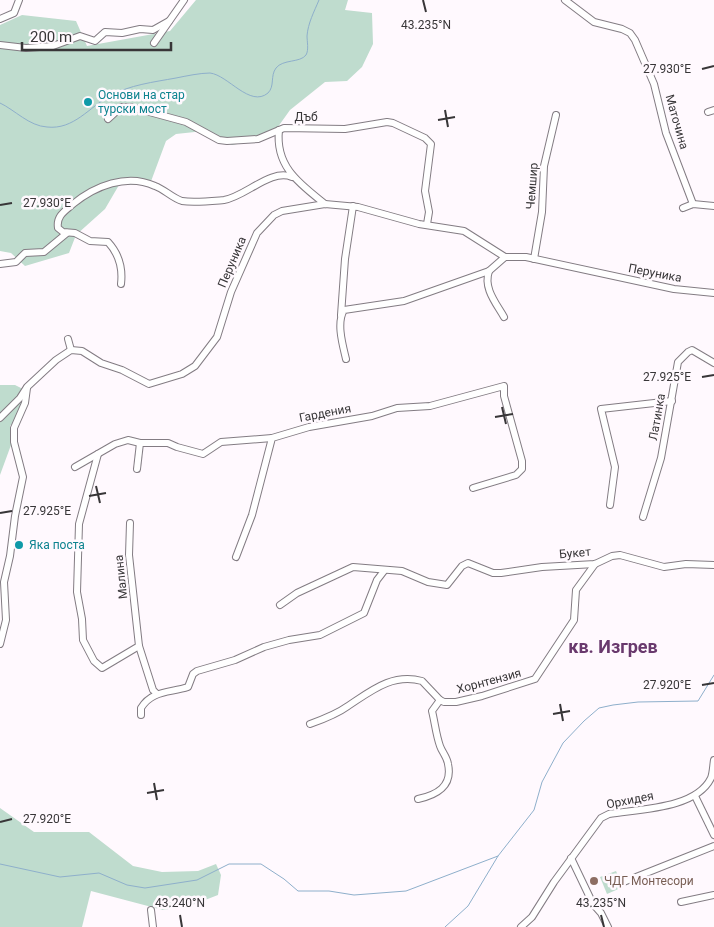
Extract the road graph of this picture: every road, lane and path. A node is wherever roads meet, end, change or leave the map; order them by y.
1 (19, 0) edge
2 (184, 0) edge
3 (565, 0) edge
4 (0, 19) edge
5 (169, 22) junction
6 (154, 43) dead end
7 (0, 45) edge
8 (556, 115) dead end
9 (108, 119) dead end
10 (279, 130) junction
11 (292, 177) junction
12 (325, 204) junction
13 (693, 204) junction
14 (353, 206) junction
15 (714, 206) edge
16 (682, 208) dead end
17 (427, 224) junction
18 (67, 233) junction
19 (505, 257) junction
20 (534, 259) junction
21 (0, 264) edge
22 (489, 271) junction
23 (121, 284) dead end
24 (714, 292) edge
25 (341, 315) junction
26 (504, 318) dead end
27 (68, 339) dead end
28 (71, 350) junction
29 (346, 360) dead end
30 (714, 364) edge
31 (27, 387) junction
32 (672, 401) junction
33 (0, 418) edge
34 (272, 438) junction
35 (140, 443) junction
36 (98, 454) junction
37 (75, 467) dead end
38 (137, 469) dead end
39 (473, 488) dead end
40 (610, 505) dead end
41 (643, 517) dead end
42 (130, 523) dead end
43 (236, 557) dead end
44 (595, 564) junction
45 (714, 565) edge
46 (384, 571) junction
47 (280, 605) dead end
48 (0, 644) edge
49 (139, 646) junction
50 (157, 694) junction
51 (440, 700) junction
52 (141, 715) dead end
53 (310, 724) dead end
54 (714, 760) edge
55 (695, 796) junction
56 (418, 800) dead end
57 (714, 836) edge
58 (714, 846) edge
59 (571, 858) junction
60 (621, 883) dead end
61 (714, 895) edge
62 (681, 902) dead end
63 (151, 910) dead end
64 (153, 927) edge
65 (521, 927) edge
66 (608, 927) edge

1 - 4 street
2 - 5 street
3 - 13 street, Маточина
5 - 6 street
5 - 7 street
8 - 20 street, Чемшир
9 - 10 street, Дъб
10 - 11 street
10 - 17 street, Дъб
11 - 12 street
11 - 18 street
12 - 14 street, Перуника
12 - 28 street, Перуника
13 - 15 street
13 - 16 street
14 - 17 street, Перуника
14 - 25 street
17 - 19 street, Перуника
18 - 21 street
18 - 23 street
19 - 20 street, Перуника
19 - 22 street
20 - 24 street, Перуника
22 - 25 street
22 - 26 street
25 - 29 street
27 - 28 street
28 - 31 street
30 - 32 street, Латинка
31 - 33 street
31 - 48 street
32 - 40 street
32 - 41 street, Латинка
34 - 35 street, Гардения
34 - 39 street, Гардения
34 - 43 street
35 - 36 street
35 - 38 street
36 - 37 street
36 - 49 street
42 - 49 street, Малина
44 - 45 street, Букет
44 - 46 street, Букет
44 - 51 street, Хорнтензия
46 - 47 street
46 - 50 street
49 - 50 street
50 - 52 street
51 - 53 street
51 - 56 street
54 - 55 street
55 - 57 street
55 - 59 street, Орхидея
58 - 60 street
59 - 65 street, Орхидея
59 - 66 street
61 - 62 street
63 - 64 street

